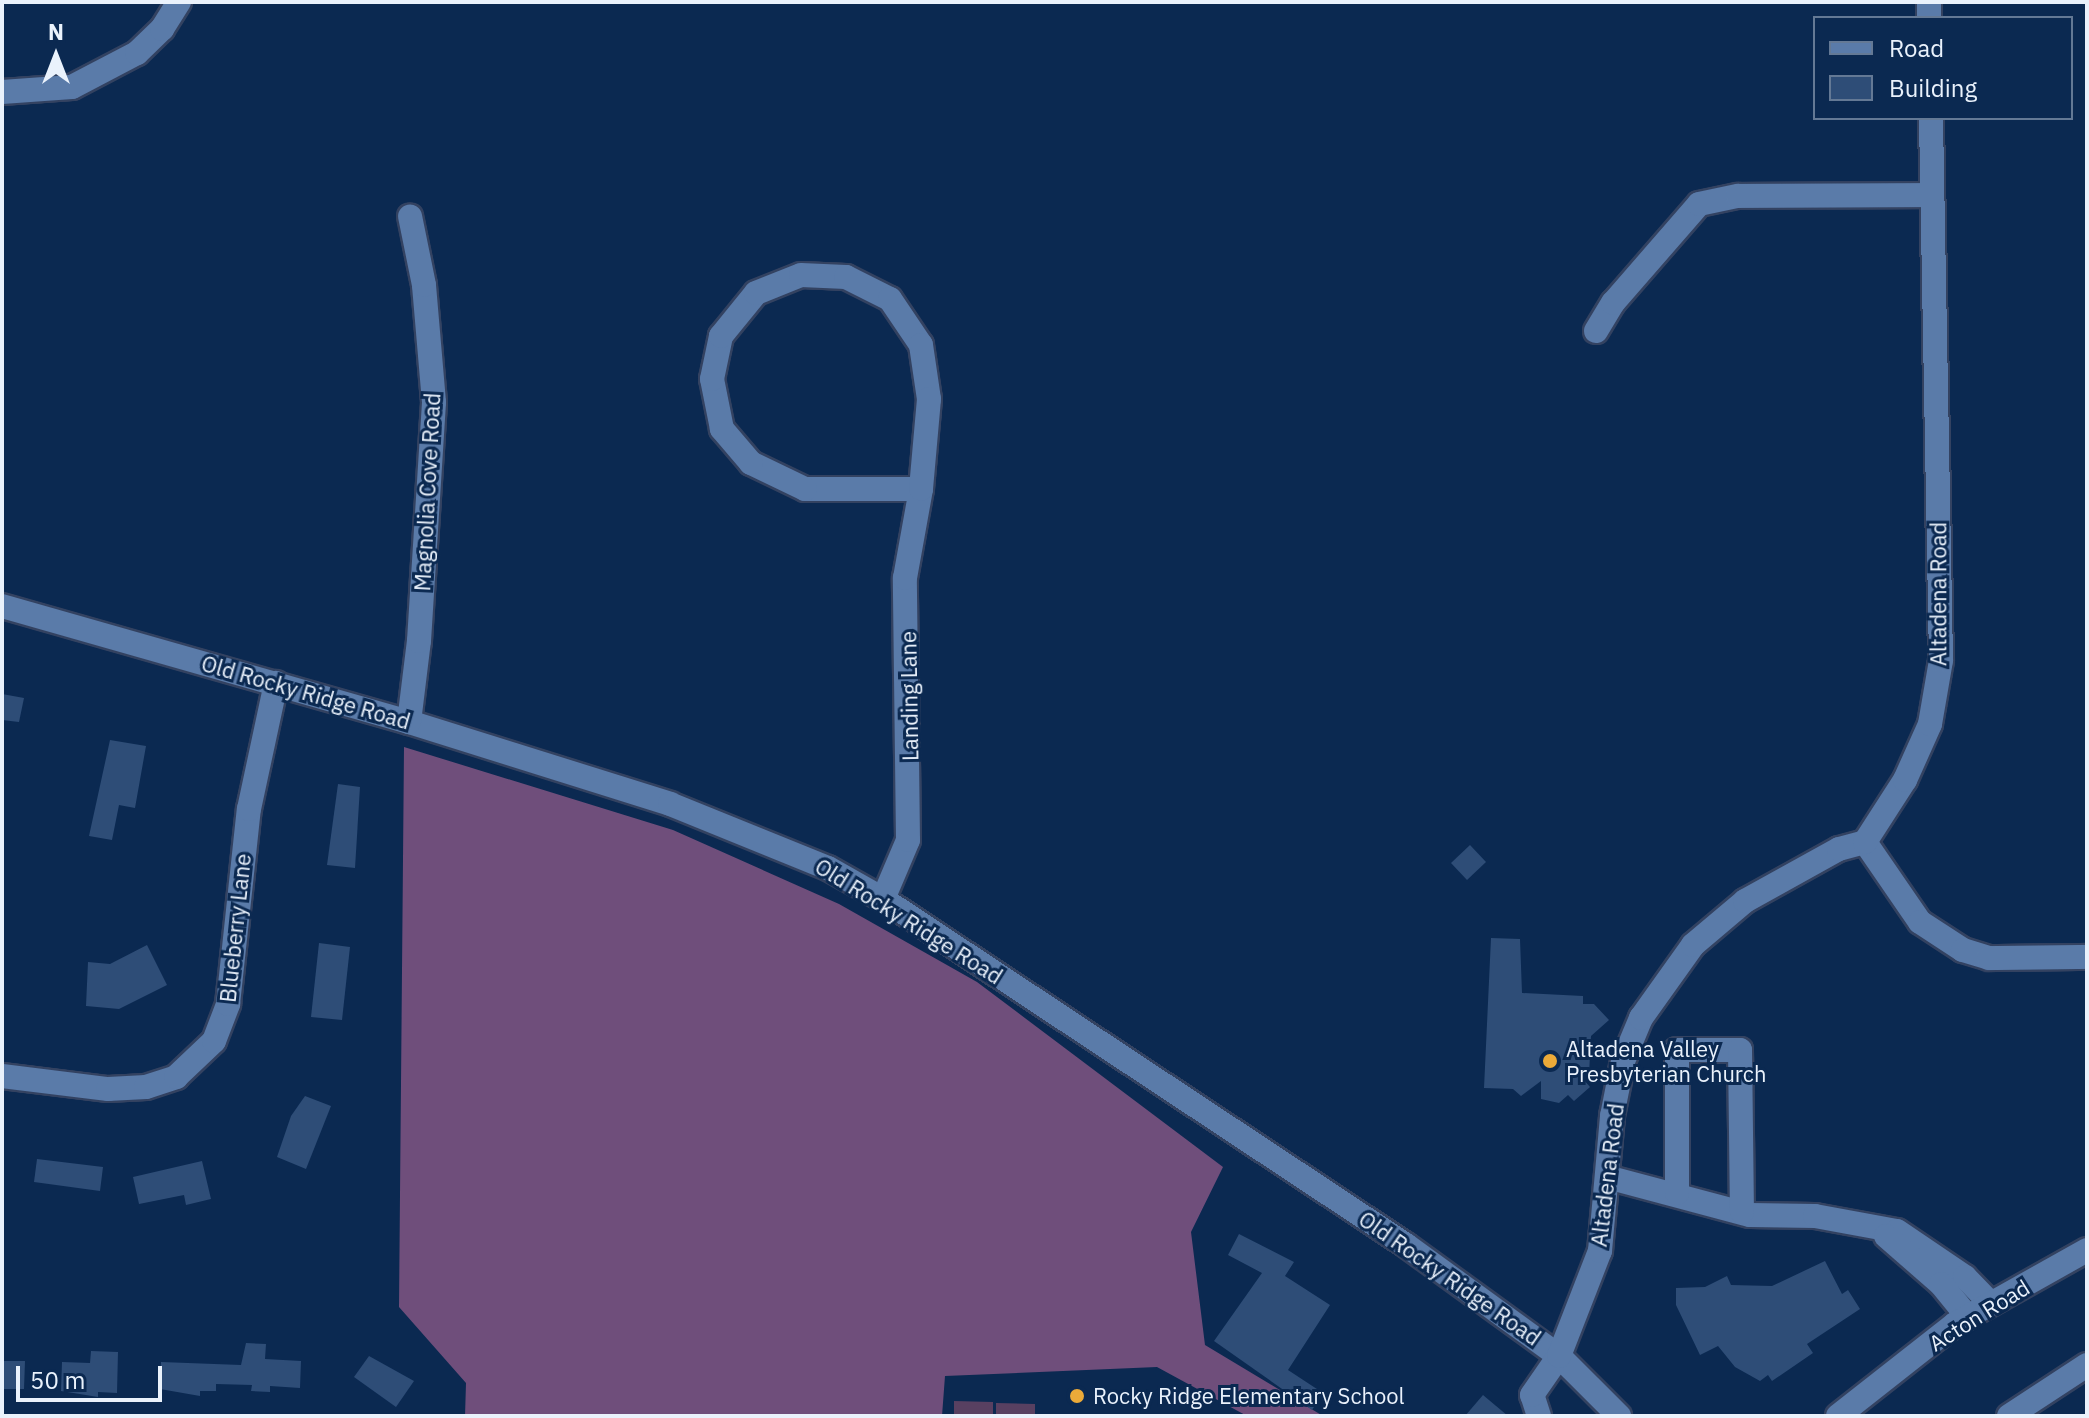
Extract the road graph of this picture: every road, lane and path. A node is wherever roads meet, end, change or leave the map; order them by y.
1 (179, 2) edge
2 (2, 92) edge
3 (1931, 120) edge
4 (1932, 195) junction
5 (410, 216) dead end
6 (1596, 331) dead end
7 (921, 489) junction
8 (2, 606) edge
9 (276, 683) junction
10 (409, 722) junction
11 (1865, 842) junction
12 (883, 899) junction
13 (2087, 957) edge
14 (2, 1076) edge
15 (1607, 1177) junction
16 (1677, 1193) junction
17 (1742, 1212) junction
18 (1876, 1226) junction
19 (2087, 1250) edge
20 (1991, 1304) junction
21 (1968, 1317) junction
22 (1559, 1356) junction
23 (2087, 1365) edge
24 (1539, 1416) edge
25 (1619, 1416) edge
26 (1838, 1416) edge
27 (2009, 1416) edge

1 - 2 street
3 - 4 street, Altadena Road
4 - 6 street
4 - 11 street, Altadena Road
5 - 10 street, Magnolia Cove Road
7 - 7 street, Landing Lane
7 - 12 street, Landing Lane
8 - 9 street, Old Rocky Ridge Road
9 - 10 street, Old Rocky Ridge Road
9 - 14 street, Blueberry Lane
10 - 12 street, Old Rocky Ridge Road
11 - 13 street
11 - 15 street, Altadena Road
12 - 22 street, Old Rocky Ridge Road
15 - 16 street
15 - 22 street, Altadena Road
16 - 17 street
16 - 17 street
17 - 18 street
18 - 20 street
18 - 21 street
19 - 20 street, Acton Road
20 - 21 street, Acton Road
21 - 26 street, Acton Road
22 - 24 street, Altadena Road
22 - 25 street, Old Rocky Ridge Road
23 - 27 street

